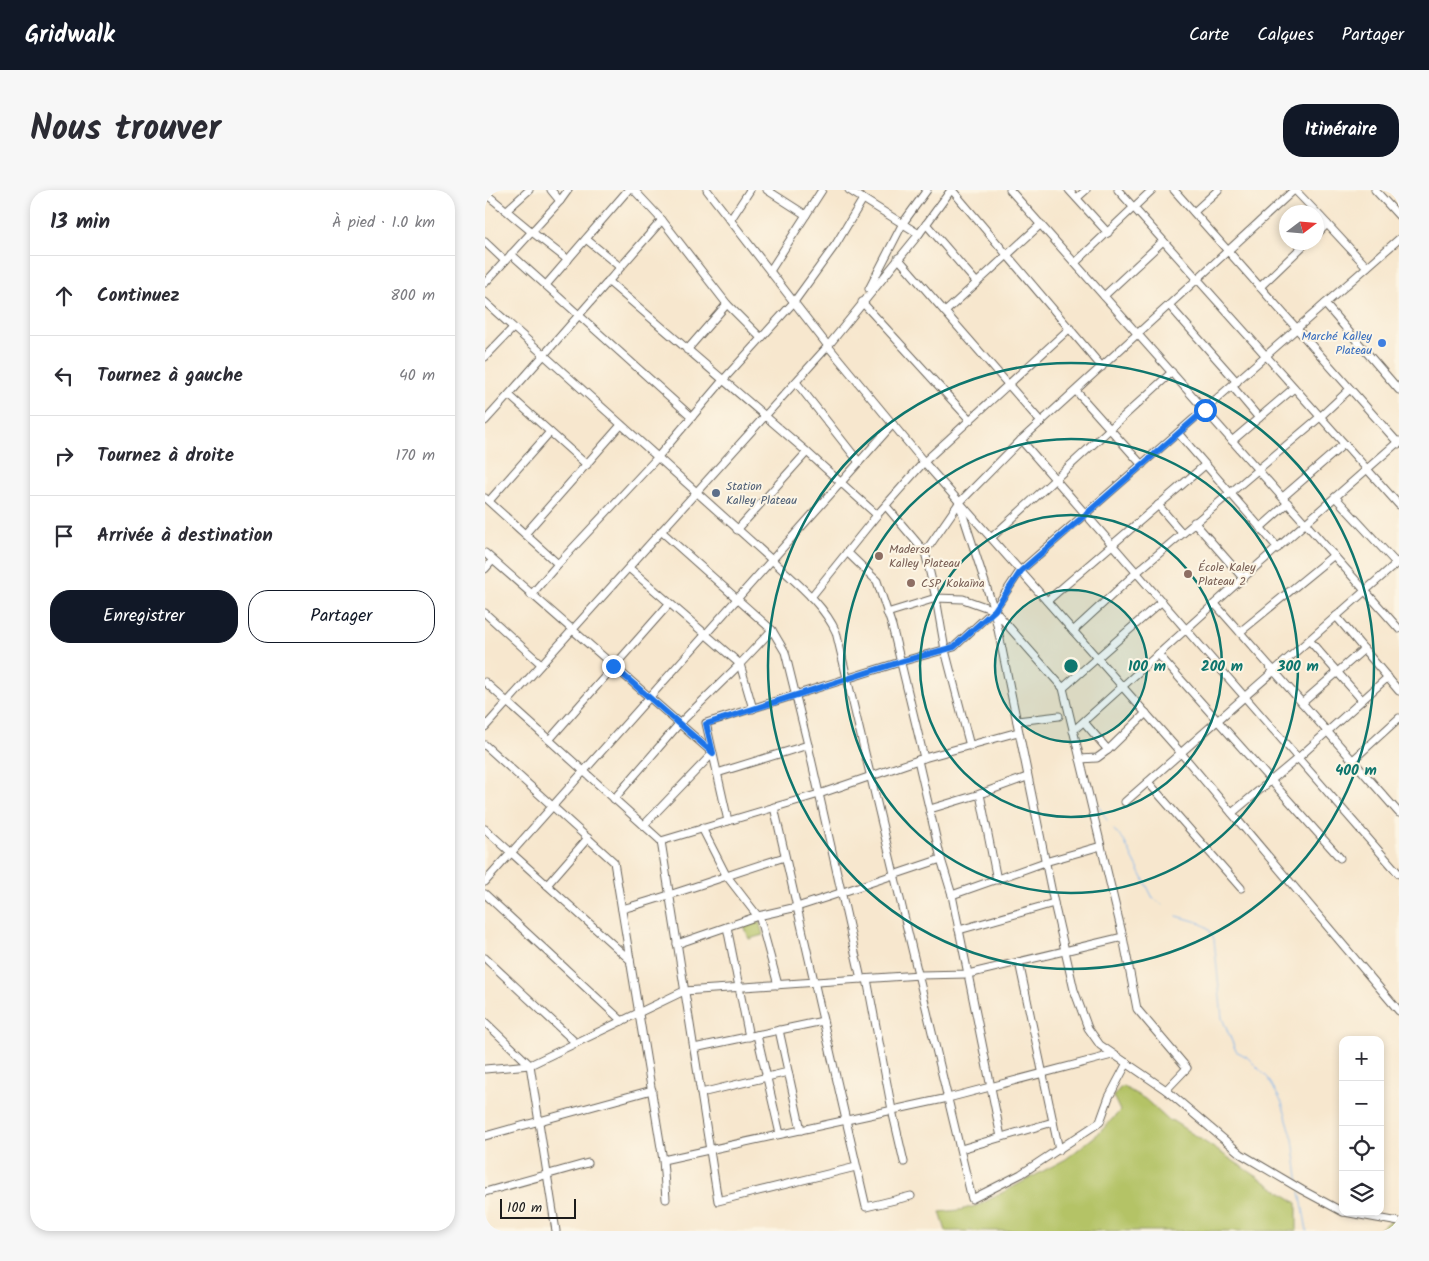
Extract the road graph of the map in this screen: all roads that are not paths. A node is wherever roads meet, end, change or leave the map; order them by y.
1 (529, 190) edge
2 (551, 190) edge
3 (568, 190) edge
4 (628, 190) edge
5 (634, 190) edge
6 (707, 190) edge
7 (750, 190) edge
8 (767, 190) edge
9 (822, 190) edge
10 (849, 190) edge
11 (927, 190) edge
12 (951, 190) edge
13 (1011, 190) edge
14 (1023, 190) edge
15 (1069, 190) edge
16 (1086, 190) edge
17 (1118, 190) edge
18 (1152, 190) edge
19 (1174, 190) edge
20 (1218, 190) edge
21 (1295, 190) edge
22 (1375, 190) edge
23 (485, 193) edge
24 (1017, 197) junction
25 (863, 198) junction
26 (1077, 198) junction
27 (560, 201) junction
28 (1309, 205) edge
29 (1134, 208) junction
30 (507, 210) junction
31 (1194, 212) junction
32 (806, 215) junction
33 (1399, 216) edge
34 (731, 219) junction
35 (662, 220) junction
36 (1324, 221) edge
37 (903, 223) junction
38 (926, 224) junction
39 (1041, 224) junction
40 (1327, 224) junction
41 (1324, 227) edge
42 (532, 232) junction
43 (1108, 232) junction
44 (919, 234) junction
45 (586, 239) junction
46 (1163, 240) junction
47 (1399, 240) edge
48 (485, 242) edge
49 (1298, 250) edge
50 (1228, 251) junction
51 (511, 254) junction
52 (1007, 255) junction
53 (899, 258) junction
54 (568, 260) junction
55 (505, 261) junction
56 (1075, 263) junction
57 (620, 267) junction
58 (1367, 267) junction
59 (770, 271) junction
60 (1197, 279) junction
61 (608, 281) junction
62 (485, 283) edge
63 (977, 283) junction
64 (546, 285) junction
65 (1259, 287) junction
66 (1104, 296) junction
67 (485, 302) edge
68 (794, 302) junction
69 (862, 302) junction
70 (727, 304) junction
71 (1325, 304) junction
72 (1169, 305) junction
73 (945, 312) junction
74 (579, 316) junction
75 (513, 328) junction
76 (1070, 328) junction
77 (1297, 329) junction
78 (1137, 333) junction
79 (761, 338) junction
80 (828, 346) junction
81 (687, 350) junction
82 (545, 356) junction
83 (1266, 356) junction
84 (485, 357) edge
85 (1102, 367) junction
86 (1172, 372) junction
87 (724, 379) junction
88 (796, 382) junction
89 (1234, 384) junction
90 (1008, 385) junction
91 (1294, 388) junction
92 (1350, 388) junction
93 (1399, 390) edge
94 (1076, 391) junction
95 (509, 395) junction
96 (1205, 410) junction
97 (765, 416) junction
98 (692, 417) junction
99 (1320, 417) junction
100 (1259, 418) junction
101 (970, 420) junction
102 (485, 421) edge
103 (1041, 422) junction
104 (893, 424) junction
105 (621, 425) junction
106 (1110, 429) junction
107 (550, 432) junction
108 (1178, 433) junction
109 (1021, 440) junction
110 (1232, 441) junction
111 (1398, 442) edge
112 (1343, 444) junction
113 (807, 452) junction
114 (657, 458) junction
115 (859, 462) junction
116 (924, 462) junction
117 (1142, 464) junction
118 (587, 465) junction
119 (1205, 465) junction
120 (1258, 469) junction
121 (1367, 470) junction
122 (1055, 479) junction
123 (841, 482) junction
124 (696, 493) junction
125 (1229, 493) junction
126 (1283, 497) junction
127 (1335, 497) junction
128 (487, 500) edge
129 (959, 503) junction
130 (1288, 503) junction
131 (1158, 505) junction
132 (1399, 505) edge
133 (886, 506) junction
134 (1086, 514) junction
135 (877, 515) junction
136 (1194, 522) junction
137 (1306, 523) junction
138 (1260, 528) junction
139 (737, 530) junction
140 (661, 531) junction
141 (1182, 533) junction
142 (525, 534) junction
143 (991, 538) junction
144 (1113, 545) junction
145 (1278, 548) junction
146 (847, 552) junction
147 (925, 552) junction
148 (485, 553) edge
149 (1334, 555) junction
150 (772, 560) junction
151 (492, 561) junction
152 (1398, 562) edge
153 (558, 564) junction
154 (629, 568) junction
155 (485, 569) edge
156 (1021, 571) junction
157 (1137, 572) junction
158 (1243, 578) junction
159 (1365, 590) junction
160 (531, 595) junction
161 (811, 597) junction
162 (936, 598) junction
163 (737, 599) junction
164 (1047, 601) junction
165 (1162, 601) junction
166 (669, 604) junction
167 (1215, 604) junction
168 (995, 610) junction
169 (485, 613) edge
170 (887, 613) junction
171 (1336, 616) junction
172 (1399, 616) edge
173 (1393, 622) junction
174 (1186, 629) junction
175 (1399, 629) edge
176 (572, 630) junction
177 (772, 630) junction
178 (1073, 631) junction
179 (1240, 632) junction
180 (705, 635) junction
181 (1309, 640) junction
182 (1364, 649) junction
183 (945, 650) junction
184 (1158, 654) junction
185 (1098, 658) junction
186 (900, 662) junction
187 (541, 664) junction
188 (741, 664) junction
189 (613, 666) junction
190 (1274, 671) junction
191 (1337, 672) junction
192 (1388, 677) junction
193 (848, 679) junction
194 (485, 682) edge
195 (1122, 686) junction
196 (1063, 688) junction
197 (1399, 691) edge
198 (796, 696) junction
199 (1245, 696) junction
200 (649, 698) junction
201 (1362, 700) junction
202 (507, 702) junction
203 (1302, 703) junction
204 (753, 709) junction
205 (1146, 713) junction
206 (1059, 716) dead end
207 (1399, 718) edge
208 (1017, 721) junction
209 (1217, 721) junction
210 (1084, 722) junction
211 (487, 723) edge
212 (679, 724) junction
213 (1073, 731) junction
214 (1327, 731) junction
215 (1018, 732) junction
216 (549, 740) junction
217 (485, 745) edge
218 (808, 745) junction
219 (970, 746) junction
220 (1108, 750) junction
221 (713, 753) junction
222 (1181, 753) junction
223 (1298, 758) junction
224 (921, 759) junction
225 (1080, 759) junction
226 (1353, 760) junction
227 (584, 771) junction
228 (717, 773) junction
229 (872, 776) junction
230 (1027, 777) junction
231 (1271, 780) junction
232 (1148, 782) junction
233 (819, 794) junction
234 (979, 794) junction
235 (614, 799) junction
236 (1125, 802) dead end
237 (553, 806) junction
238 (774, 807) junction
239 (930, 809) junction
240 (1232, 813) junction
241 (1399, 813) edge
242 (728, 821) junction
243 (643, 825) junction
244 (485, 828) edge
245 (702, 828) junction
246 (588, 838) junction
247 (661, 840) junction
248 (1101, 846) junction
249 (511, 852) junction
250 (785, 857) junction
251 (1340, 858) dead end
252 (941, 859) junction
253 (1045, 862) junction
254 (1399, 874) edge
255 (726, 875) junction
256 (896, 875) junction
257 (997, 880) junction
258 (485, 882) edge
259 (547, 885) junction
260 (1241, 888) dead end
261 (841, 893) junction
262 (485, 894) edge
263 (952, 895) junction
264 (670, 896) junction
265 (1054, 903) junction
266 (797, 907) junction
267 (622, 909) junction
268 (758, 916) junction
269 (727, 927) junction
270 (959, 930) junction
271 (1123, 937) junction
272 (677, 944) junction
273 (1065, 951) junction
274 (485, 958) edge
275 (630, 960) junction
276 (1019, 962) junction
277 (968, 974) junction
278 (920, 975) junction
279 (864, 979) junction
280 (814, 982) junction
281 (778, 985) junction
282 (739, 987) junction
283 (684, 991) junction
284 (1399, 1011) edge
285 (639, 1013) junction
286 (622, 1021) junction
287 (823, 1021) junction
288 (485, 1022) edge
289 (779, 1030) junction
290 (757, 1035) junction
291 (749, 1036) junction
292 (576, 1043) junction
293 (693, 1048) junction
294 (1112, 1055) junction
295 (1127, 1063) junction
296 (530, 1065) junction
297 (485, 1069) edge
298 (788, 1072) junction
299 (1043, 1074) junction
300 (767, 1077) junction
301 (991, 1087) junction
302 (652, 1090) junction
303 (1167, 1090) junction
304 (701, 1093) junction
305 (949, 1098) junction
306 (892, 1110) junction
307 (846, 1120) junction
308 (539, 1121) junction
309 (1053, 1122) junction
310 (801, 1130) junction
311 (780, 1134) junction
312 (485, 1136) edge
313 (1001, 1137) junction
314 (961, 1149) junction
315 (710, 1150) junction
316 (1059, 1150) junction
317 (663, 1160) junction
318 (904, 1162) dead end
319 (588, 1163) dead end
320 (857, 1167) junction
321 (547, 1174) junction
322 (485, 1192) edge
323 (911, 1196) dead end
324 (667, 1199) dead end
325 (1339, 1210) edge
326 (1365, 1216) edge
327 (1399, 1222) edge
328 (556, 1231) edge

1 - 30 street
2 - 27 street
3 - 27 street
4 - 45 street
5 - 35 street
6 - 34 street
7 - 34 street
8 - 32 street
9 - 32 street
10 - 25 street
11 - 37 street
12 - 38 street
12 - 52 street
13 - 24 street
14 - 24 street
15 - 26 street
16 - 26 street
17 - 29 street
18 - 29 street
19 - 31 street
20 - 31 street
21 - 28 street
21 - 50 street
22 - 33 street
23 - 30 street
24 - 39 street
25 - 37 street
25 - 68 street
26 - 43 street
27 - 42 street
29 - 43 street
29 - 46 street
30 - 42 street
31 - 50 street
32 - 59 street
34 - 59 street
35 - 57 street
35 - 70 street
36 - 40 street
37 - 44 street
37 - 69 street
38 - 44 street
38 - 63 street
39 - 52 street
39 - 56 street
40 - 41 street
40 - 58 street
42 - 51 street
42 - 54 street
43 - 56 street
44 - 53 street
45 - 54 street
45 - 57 street
46 - 60 street
46 - 66 street
47 - 58 street
48 - 55 street
49 - 65 street
50 - 60 street
50 - 65 street
51 - 55 street
51 - 64 street
52 - 63 street
52 - 76 street
53 - 69 street
53 - 73 street
54 - 64 street
55 - 62 street
56 - 66 street
57 - 61 street
58 - 71 street
59 - 68 street
60 - 72 street
60 - 83 street
61 - 74 street
61 - 81 street
63 - 73 street
64 - 74 street
65 - 77 street
66 - 78 street
67 - 75 street
68 - 79 street
68 - 80 street
69 - 80 street
69 - 101 street
70 - 79 street
70 - 81 street
71 - 77 street
71 - 93 street
72 - 78 street
72 - 89 street
73 - 90 street
74 - 82 street
74 - 98 street
75 - 82 street
75 - 84 street
76 - 85 street
76 - 90 street
77 - 83 street
77 - 92 street
78 - 85 street
78 - 86 street
79 - 87 street
80 - 88 street
80 - 104 street
81 - 87 street
82 - 95 street
82 - 105 street
83 - 89 street
83 - 91 street
85 - 94 street
86 - 96 street
86 - 106 street
87 - 97 street
87 - 98 street
88 - 97 street
88 - 115 street
89 - 96 street
89 - 100 street
90 - 101 street
90 - 103 street
91 - 99 street
91 - 100 street
92 - 99 street
92 - 111 street
94 - 103 street
94 - 106 street
95 - 102 street
95 - 107 street
96 - 108 street
96 - 110 street
97 - 113 street
97 - 124 street
98 - 114 street
99 - 112 street
99 - 120 street
100 - 110 street
101 - 116 street
103 - 109 street
104 - 115 street
104 - 116 street
105 - 114 street
105 - 118 street
106 - 117 street
106 - 122 street
107 - 118 street
107 - 128 street
108 - 117 street
108 - 119 street
109 - 122 street
109 - 129 street
110 - 120 street
111 - 121 street
112 - 121 street
112 - 126 street
113 - 123 street
113 - 139 street
114 - 124 street
114 - 153 street
115 - 123 street
116 - 129 street
116 - 133 street
117 - 134 street
118 - 142 street
119 - 125 street
119 - 131 street
120 - 125 street
120 - 126 street
121 - 127 street
121 - 132 street
122 - 134 street
122 - 143 street
123 - 135 street
123 - 150 street
124 - 139 street
124 - 140 street
125 - 136 street
125 - 138 street
126 - 130 street
127 - 137 street
127 - 152 street
128 - 142 street
129 - 143 street
129 - 147 street
129 - 168 street
130 - 137 street
130 - 138 street
131 - 141 street
131 - 144 street
133 - 135 street
133 - 147 street
134 - 144 street
134 - 156 street
135 - 146 street
136 - 141 street
136 - 158 street
137 - 145 street
137 - 149 street
138 - 145 street
139 - 150 street
140 - 154 street
140 - 163 street
141 - 157 street
142 - 153 street
143 - 156 street
144 - 157 street
144 - 164 street
145 - 158 street
146 - 161 street
146 - 170 street
147 - 162 street
148 - 151 street
149 - 159 street
149 - 179 street
150 - 161 street
150 - 163 street
151 - 155 street
151 - 160 street
152 - 159 street
153 - 160 street
154 - 166 street
154 - 176 street
156 - 164 street
156 - 168 street
157 - 165 street
157 - 178 street
158 - 167 street
159 - 171 street
159 - 173 street
160 - 176 street
161 - 193 street
162 - 168 street
162 - 170 street
162 - 183 street
163 - 177 street
163 - 180 street
164 - 178 street
165 - 174 street
165 - 185 street
166 - 180 street
166 - 189 street
167 - 174 street
167 - 179 street
168 - 183 street
168 - 196 street
168 - 208 street
169 - 187 street
170 - 186 street
171 - 181 street
171 - 182 street
172 - 173 street
173 - 175 street
174 - 184 street
174 - 199 street
176 - 187 street
176 - 189 street
177 - 188 street
177 - 198 street
178 - 185 street
179 - 190 street
180 - 188 street
180 - 200 street
181 - 190 street
181 - 191 street
182 - 191 street
182 - 192 street
183 - 186 street
183 - 219 street
184 - 195 street
184 - 209 street
185 - 195 street
185 - 196 street
186 - 193 street
186 - 224 street
187 - 202 street
188 - 204 street
188 - 212 street
189 - 200 street
189 - 216 street
190 - 199 street
190 - 203 street
191 - 201 street
191 - 203 street
192 - 197 street
192 - 201 street
193 - 198 street
193 - 229 street
194 - 202 street
195 - 205 street
195 - 210 street
196 - 213 street
198 - 204 street
198 - 218 street
199 - 209 street
199 - 223 street
200 - 212 street
200 - 227 street
201 - 214 street
202 - 211 street
202 - 216 street
203 - 214 street
204 - 221 street
205 - 220 street
205 - 222 street
206 - 208 street
207 - 226 street
208 - 215 street
209 - 222 street
209 - 231 street
210 - 213 street
210 - 220 street
212 - 221 street
212 - 235 street
213 - 225 street
214 - 223 street
214 - 226 street
215 - 219 street
215 - 230 street
216 - 227 street
217 - 237 street
218 - 228 street
218 - 233 street
219 - 224 street
220 - 225 street
221 - 228 street
221 - 243 street
222 - 232 street
222 - 240 street
223 - 231 street
223 - 254 street
224 - 229 street
224 - 239 street
225 - 248 street
226 - 241 street
227 - 235 street
227 - 237 street
228 - 242 street
229 - 233 street
229 - 256 street
230 - 234 street
230 - 253 street
231 - 240 street
231 - 251 street
232 - 236 street
232 - 260 street
233 - 238 street
233 - 261 street
234 - 239 street
234 - 257 street
235 - 243 street
237 - 246 street
237 - 249 street
238 - 242 street
238 - 250 street
239 - 252 street
240 - 284 street
242 - 245 street
243 - 247 street
244 - 249 street
245 - 247 street
245 - 255 street
246 - 259 street
246 - 267 street
247 - 264 street
248 - 253 street
248 - 271 street
249 - 258 street
249 - 259 street
250 - 255 street
250 - 266 street
252 - 256 street
252 - 263 street
253 - 257 street
253 - 265 street
255 - 264 street
255 - 268 street
256 - 261 street
256 - 278 street
257 - 263 street
259 - 275 street
261 - 266 street
261 - 279 street
262 - 286 street
263 - 270 street
264 - 267 street
264 - 272 street
265 - 270 street
265 - 273 street
266 - 268 street
266 - 280 street
267 - 275 street
268 - 269 street
268 - 281 street
269 - 272 street
269 - 282 street
270 - 277 street
271 - 273 street
271 - 303 street
272 - 283 street
273 - 276 street
273 - 294 street
274 - 292 street
275 - 285 street
276 - 277 street
276 - 299 street
277 - 278 street
277 - 301 street
278 - 279 street
278 - 305 street
279 - 280 street
279 - 306 street
280 - 281 street
280 - 287 street
281 - 282 street
282 - 283 street
282 - 291 street
283 - 285 street
283 - 293 street
285 - 286 street
285 - 302 street
286 - 292 street
287 - 289 street
287 - 307 street
288 - 296 street
289 - 290 street
289 - 298 street
290 - 291 street
290 - 300 street
291 - 293 street
292 - 296 street
293 - 304 street
294 - 295 street
294 - 299 street
295 - 303 street
295 - 316 street
296 - 297 street
296 - 308 street
298 - 300 street
298 - 310 street
299 - 301 street
299 - 309 street
300 - 304 street
300 - 311 street
301 - 305 street
301 - 313 street
302 - 308 street
302 - 317 street
303 - 325 street
304 - 315 street
305 - 306 street
305 - 314 street
306 - 307 street
306 - 318 street
307 - 310 street
307 - 320 street
308 - 312 street
308 - 321 street
309 - 313 street
309 - 316 street
310 - 311 street
311 - 315 street
313 - 314 street
314 - 316 street
315 - 317 street
315 - 320 street
317 - 324 street
319 - 321 street
320 - 323 street
321 - 322 street
321 - 328 street
326 - 327 street

